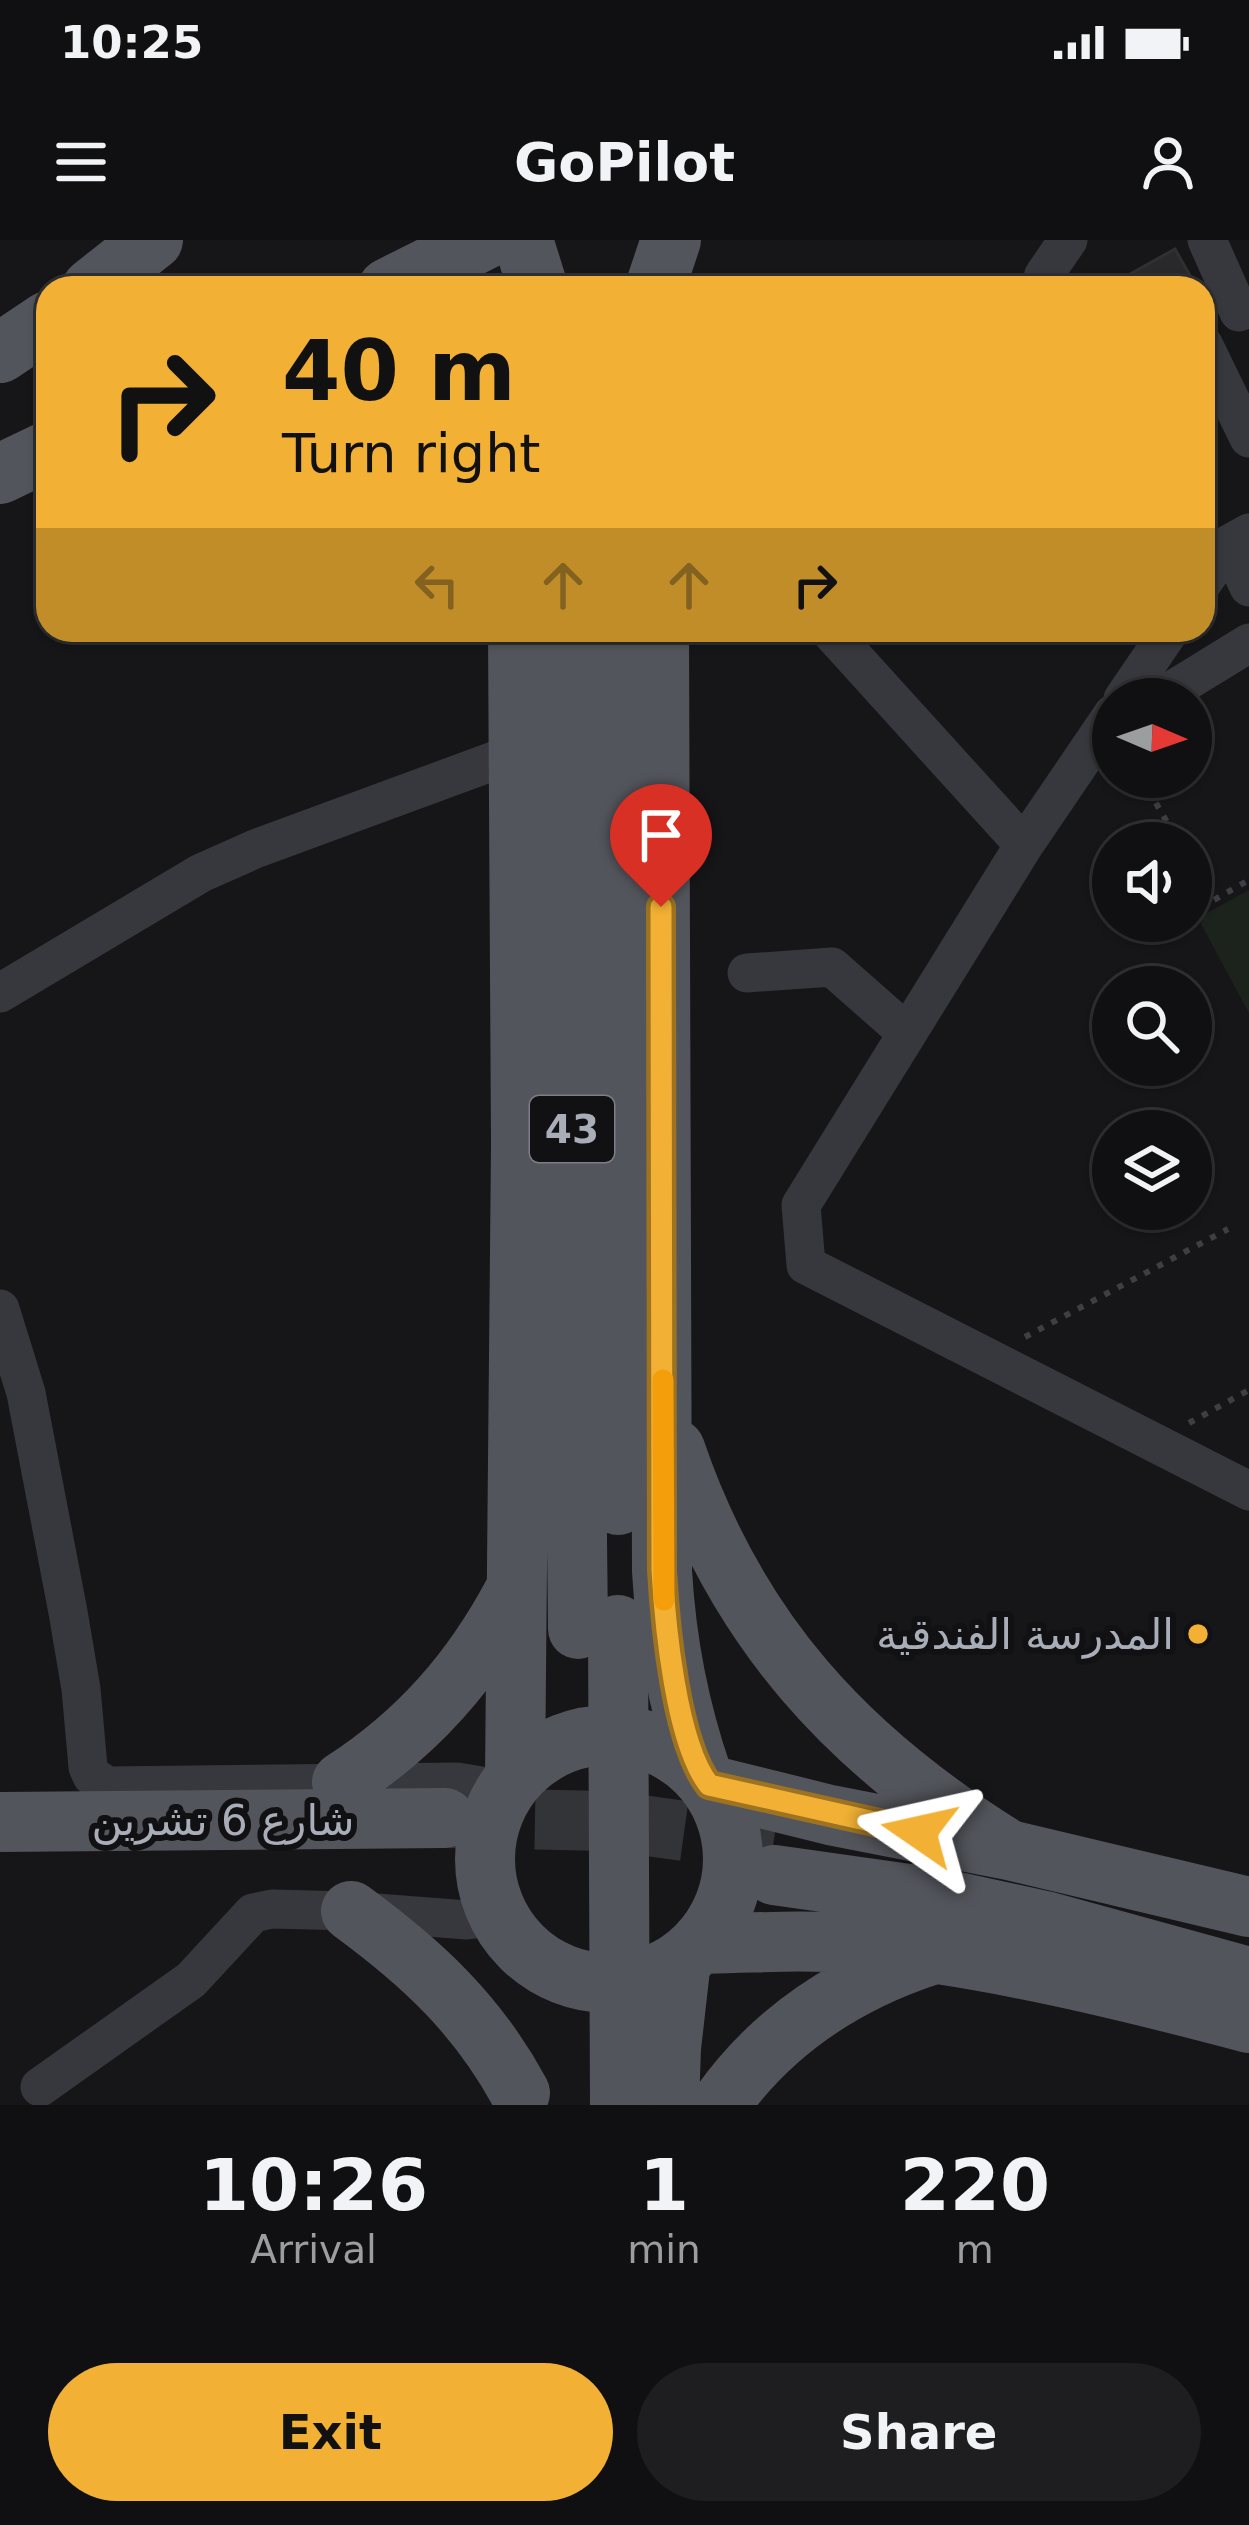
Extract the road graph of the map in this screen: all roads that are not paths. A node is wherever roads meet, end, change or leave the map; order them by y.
1 (153, 240) edge
2 (484, 240) edge
3 (524, 240) edge
4 (671, 240) edge
5 (1068, 240) edge
6 (1207, 240) edge
7 (107, 276) edge
8 (412, 276) edge
9 (534, 276) edge
10 (659, 276) edge
11 (1045, 276) edge
12 (1244, 309) edge
13 (1215, 325) edge
14 (36, 329) edge
15 (0, 353) edge
16 (1215, 369) edge
17 (1249, 438) edge
18 (36, 456) edge
19 (0, 473) edge
20 (1239, 539) edge
21 (1215, 568) edge
22 (1249, 587) edge
23 (518, 642) edge
24 (567, 642) edge
25 (612, 642) edge
26 (659, 642) edge
27 (840, 642) edge
28 (1162, 642) edge
29 (1249, 643) edge
30 (1137, 678) edge
31 (1193, 678) edge
32 (1092, 749) edge
33 (521, 751) junction
34 (1024, 845) junction
35 (747, 973) dead end
36 (0, 993) edge
37 (908, 1033) junction
38 (0, 1309) edge
39 (663, 1414) junction
40 (1249, 1491) edge
41 (514, 1592) junction
42 (598, 1627) junction
43 (705, 1780) junction
44 (342, 1782) junction
45 (510, 1784) junction
46 (0, 1822) edge
47 (0, 1850) edge
48 (1009, 1850) junction
49 (1249, 1907) edge
50 (351, 1911) junction
51 (509, 1931) junction
52 (1249, 1940) edge
53 (690, 1952) junction
54 (934, 1954) junction
55 (1249, 1977) edge
56 (1249, 2023) edge
57 (40, 2087) dead end
58 (520, 2099) edge
59 (579, 2105) edge
60 (620, 2105) edge
61 (669, 2105) edge
62 (720, 2105) edge

1 - 7 main road
2 - 8 main road
3 - 9 main road
4 - 10 main road
5 - 11 street
6 - 12 street
12 - 13 street
14 - 15 main road
16 - 17 street
18 - 19 main road
20 - 21 street
20 - 22 street
23 - 33 main road
24 - 42 main road, 43
25 - 42 main road
26 - 39 main road
27 - 34 street
28 - 30 street
29 - 31 street
32 - 34 street
33 - 36 street
33 - 41 main road
34 - 37 street
35 - 37 street
37 - 40 street
38 - 44 street
39 - 43 main road
39 - 48 main road
41 - 44 main road
41 - 45 main road
42 - 59 main road, 43
42 - 60 main road, bridge
43 - 45 main road
43 - 48 main road
43 - 53 main road
44 - 45 street
45 - 51 main road
46 - 47 main road, شارع 6 تشرين
48 - 49 main road
50 - 51 street
50 - 57 street
50 - 58 main road
51 - 53 main road
51 - 58 main road
52 - 55 main road
53 - 54 main road
53 - 61 main road
54 - 56 main road
54 - 62 main road

